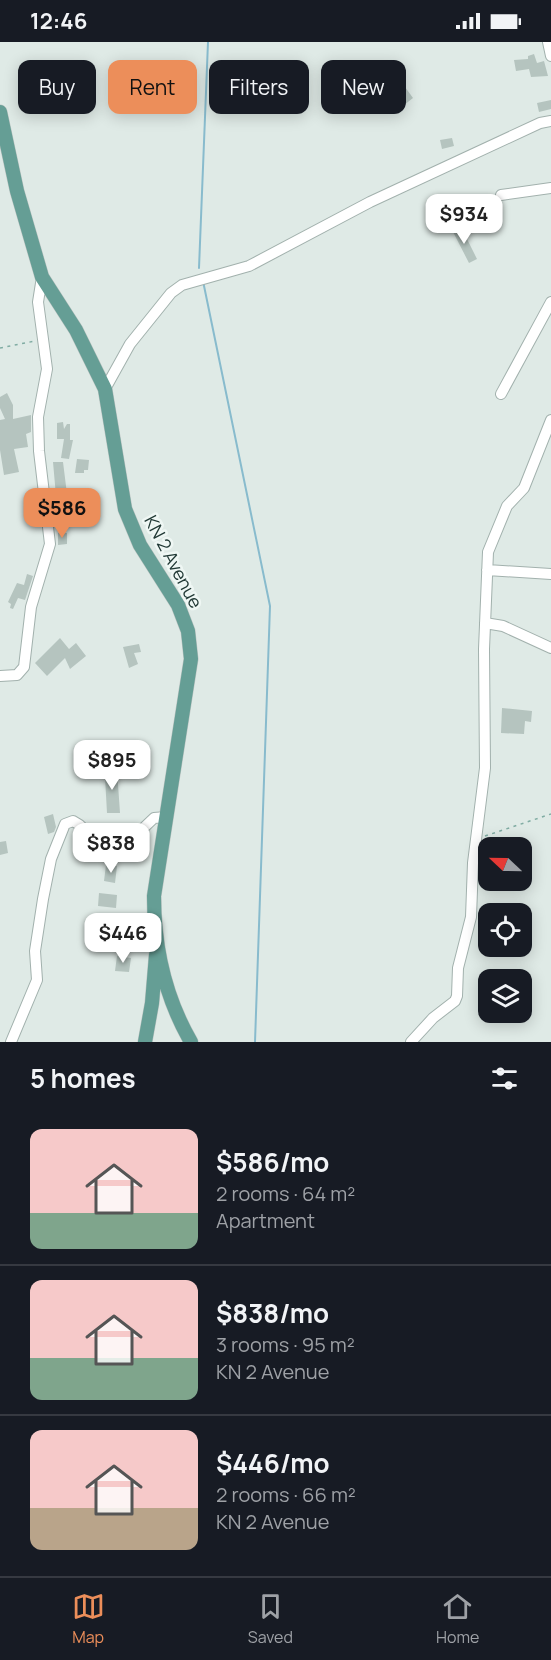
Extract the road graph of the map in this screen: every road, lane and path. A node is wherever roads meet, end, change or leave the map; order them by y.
1 (548, 42) edge
2 (551, 56) edge
3 (0, 112) edge
4 (551, 121) edge
5 (551, 188) edge
6 (501, 195) dead end
7 (42, 277) junction
8 (551, 302) edge
9 (45, 339) junction
10 (0, 348) edge
11 (105, 389) junction
12 (501, 394) dead end
13 (551, 420) edge
14 (487, 570) junction
15 (551, 574) edge
16 (485, 622) junction
17 (551, 648) edge
18 (0, 676) edge
19 (551, 814) edge
20 (166, 817) junction
21 (476, 839) junction
22 (157, 953) junction
23 (11, 1042) edge
24 (145, 1042) edge
25 (191, 1042) edge
26 (411, 1042) edge

1 - 2 street
3 - 7 main road, KN 2 Avenue
4 - 11 street
5 - 6 street
7 - 9 street
7 - 11 main road, KN 2 Avenue
8 - 12 street
9 - 10 path
9 - 18 street
11 - 20 main road, KN 2 Avenue
13 - 14 street
14 - 15 street
14 - 16 street
16 - 17 street
16 - 21 street
19 - 21 path
20 - 22 main road, KN 2 Avenue
20 - 23 street
21 - 26 street
22 - 24 main road
22 - 25 main road, KN 2 Avenue

